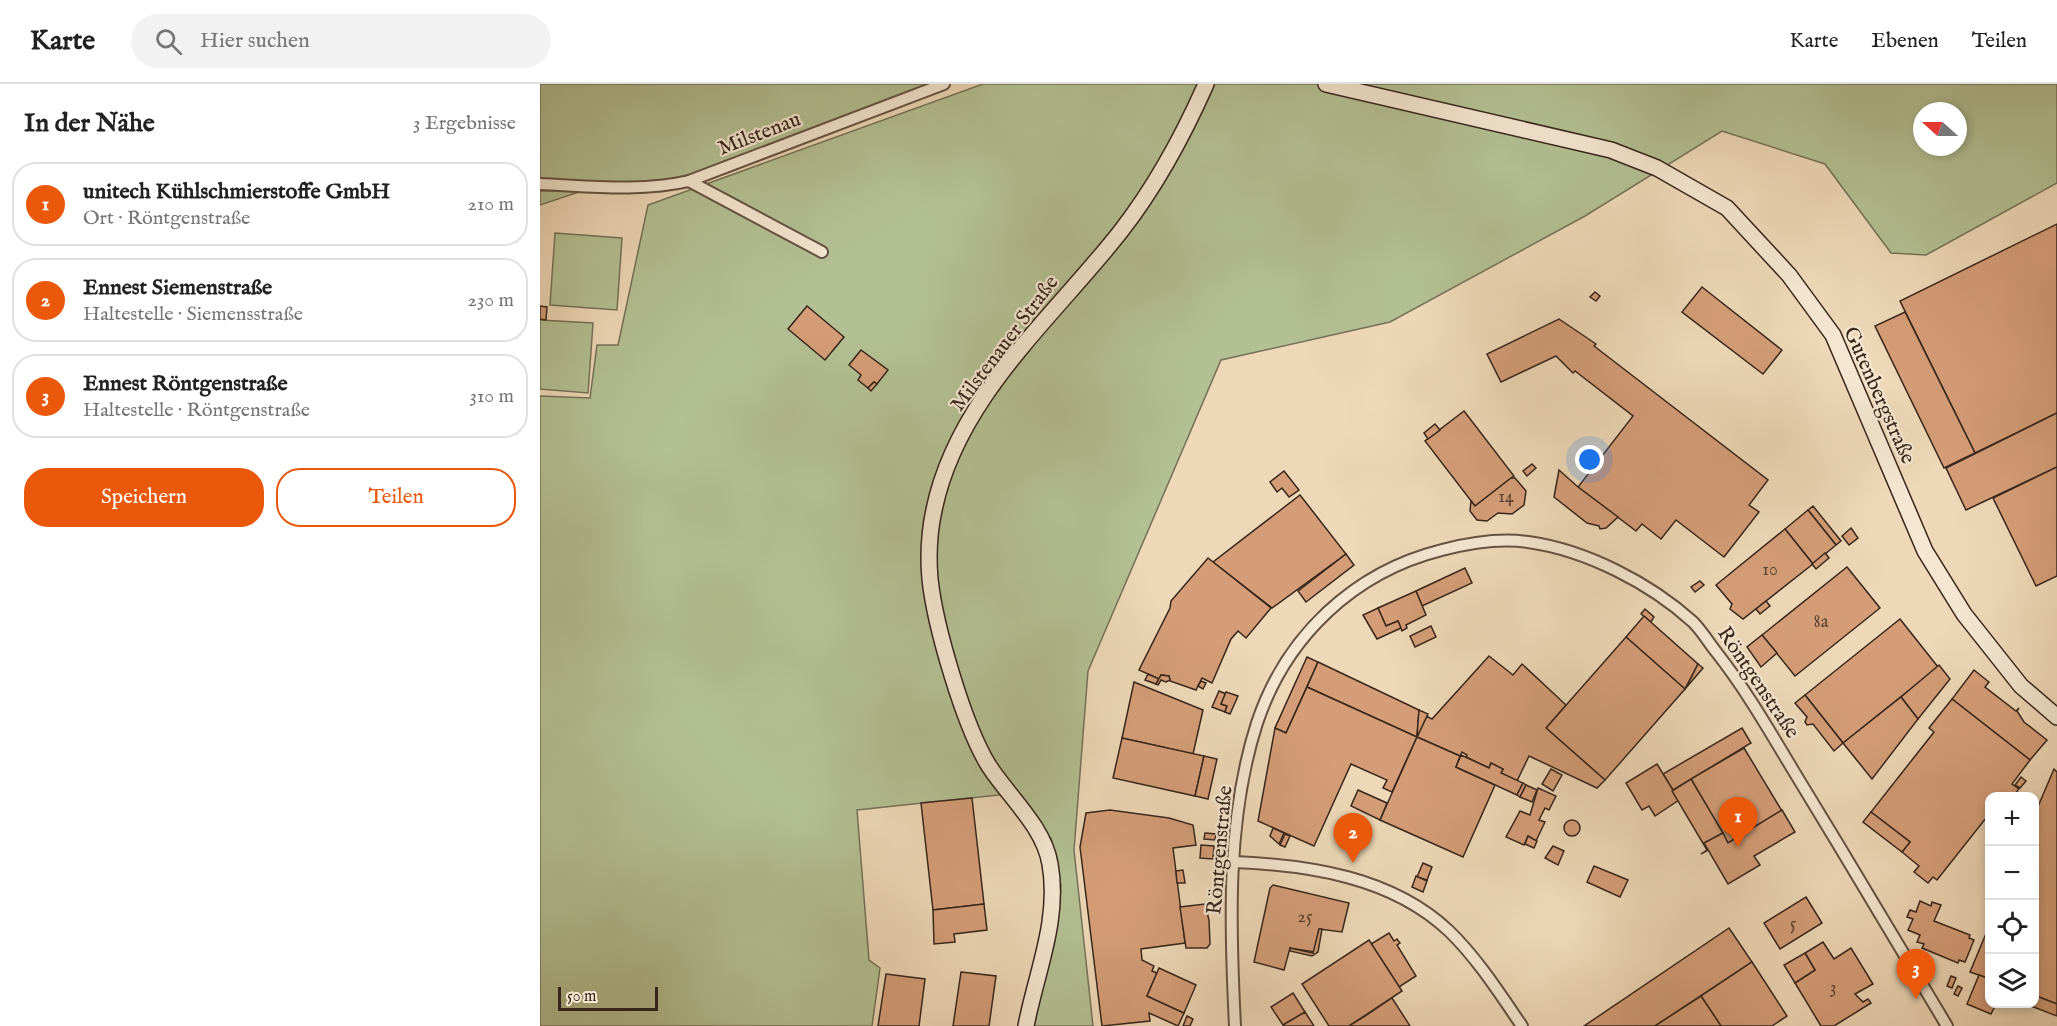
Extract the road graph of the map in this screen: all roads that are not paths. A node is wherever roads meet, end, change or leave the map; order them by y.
1 (944, 84) edge
2 (1206, 84) edge
3 (1326, 84) edge
4 (689, 181) junction
5 (540, 184) edge
6 (822, 252) dead end
7 (2057, 717) edge
8 (1234, 862) junction
9 (1026, 1026) edge
10 (1235, 1026) edge
11 (1522, 1026) edge
12 (1947, 1026) edge

1 - 4 street, Milstenau
2 - 9 street, Milstenauer Straße
3 - 7 street, Gutenbergstraße
4 - 5 street, Milstenau
4 - 6 street
8 - 10 street, Röntgenstraße
8 - 11 street
8 - 12 street, Röntgenstraße

